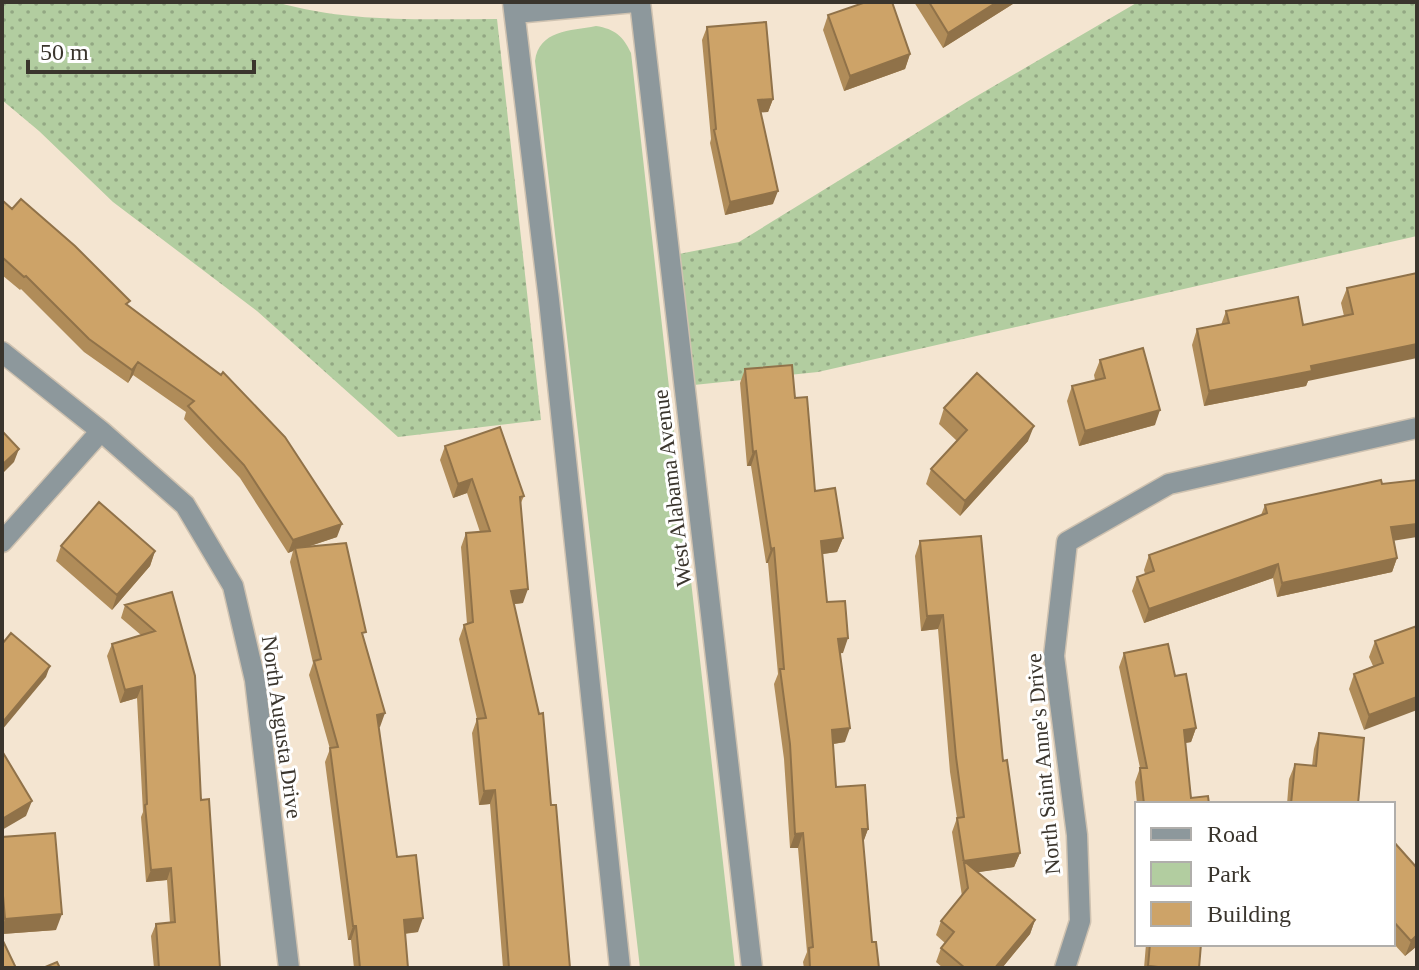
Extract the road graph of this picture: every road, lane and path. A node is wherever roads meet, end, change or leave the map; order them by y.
1 (637, 2) edge
2 (514, 7) edge
3 (2, 352) edge
4 (1417, 428) edge
5 (101, 431) junction
6 (2, 542) edge
7 (289, 968) edge
8 (620, 968) edge
9 (752, 968) edge
10 (1065, 968) edge

1 - 2 street
1 - 9 street, West Alabama Avenue
2 - 8 street
3 - 5 street, North Augusta Drive
4 - 10 street, North Saint Anne's Drive
5 - 6 street
5 - 7 street, North Augusta Drive

